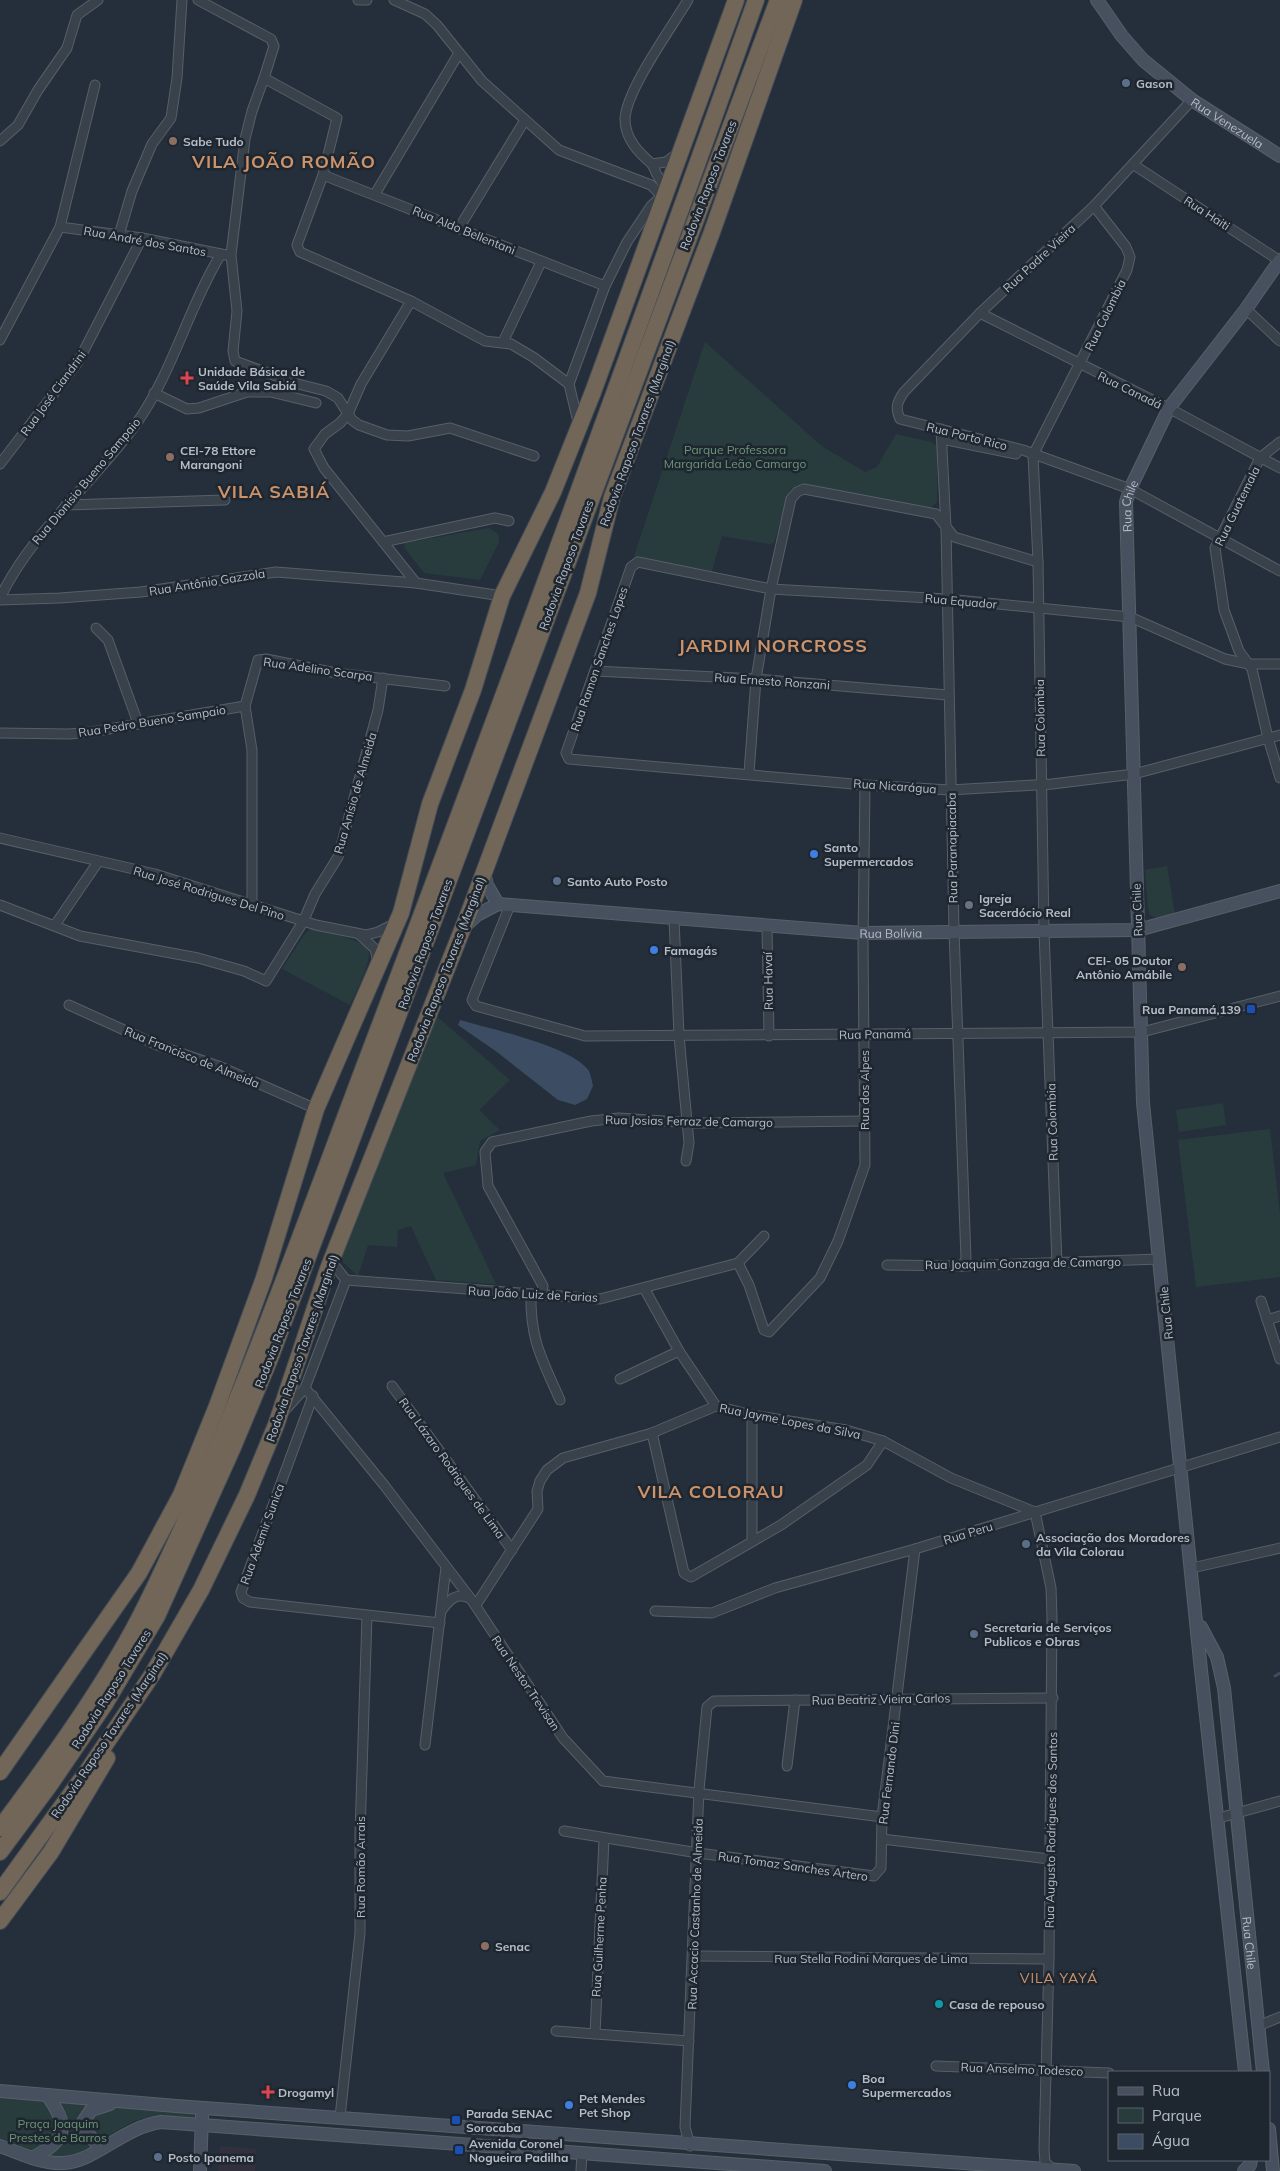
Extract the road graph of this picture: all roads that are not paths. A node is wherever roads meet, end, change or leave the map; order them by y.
1 (98, 0) edge
2 (182, 0) edge
3 (198, 0) edge
4 (358, 0) edge
5 (367, 0) edge
6 (394, 0) edge
7 (688, 0) edge
8 (736, 0) edge
9 (756, 0) edge
10 (778, 0) edge
11 (794, 0) edge
12 (804, 0) edge
13 (1097, 0) edge
14 (777, 52) junction
15 (459, 53) junction
16 (264, 78) junction
17 (95, 85) dead end
18 (1192, 100) junction
19 (525, 120) junction
20 (0, 141) edge
21 (686, 141) junction
22 (1280, 156) edge
23 (1134, 165) junction
24 (654, 169) junction
25 (323, 175) junction
26 (651, 185) junction
27 (375, 194) junction
28 (664, 196) junction
29 (1094, 206) junction
30 (60, 227) junction
31 (459, 228) junction
32 (119, 235) junction
33 (142, 238) junction
34 (220, 254) junction
35 (231, 255) junction
36 (1280, 261) edge
37 (542, 262) junction
38 (605, 286) junction
39 (411, 302) junction
40 (1246, 309) junction
41 (980, 312) junction
42 (0, 340) edge
43 (1280, 341) edge
44 (502, 342) junction
45 (1081, 366) junction
46 (569, 384) junction
47 (154, 394) junction
48 (316, 403) dead end
49 (1169, 408) junction
50 (348, 414) junction
51 (900, 419) joint
52 (578, 425) junction
53 (942, 434) junction
54 (1280, 442) edge
55 (1033, 455) junction
56 (534, 456) dead end
57 (1260, 458) junction
58 (0, 464) edge
59 (1280, 468) edge
60 (1130, 490) junction
61 (225, 500) dead end
62 (66, 505) junction
63 (509, 521) dead end
64 (946, 528) junction
65 (1218, 539) junction
66 (383, 542) junction
67 (1038, 562) junction
68 (635, 563) joint
69 (1280, 571) edge
70 (416, 582) junction
71 (771, 589) junction
72 (502, 596) junction
73 (0, 599) edge
74 (947, 599) junction
75 (1038, 608) junction
76 (1130, 617) junction
77 (96, 628) dead end
78 (1249, 664) junction
79 (1280, 664) edge
80 (595, 671) junction
81 (383, 678) junction
82 (756, 679) junction
83 (445, 686) dead end
84 (948, 695) junction
85 (245, 706) junction
86 (138, 723) junction
87 (0, 734) edge
88 (1280, 735) edge
89 (1268, 738) junction
90 (566, 756) joint
91 (749, 773) junction
92 (1134, 774) junction
93 (1280, 778) edge
94 (1042, 784) junction
95 (865, 785) junction
96 (950, 790) junction
97 (0, 838) edge
98 (98, 862) junction
99 (484, 872) junction
100 (1280, 891) edge
101 (0, 905) edge
102 (252, 905) junction
103 (504, 905) junction
104 (674, 919) junction
105 (303, 922) junction
106 (397, 922) junction
107 (55, 925) junction
108 (767, 926) junction
109 (463, 928) junction
110 (1138, 930) junction
111 (954, 931) junction
112 (1044, 931) junction
113 (863, 933) junction
114 (360, 935) junction
115 (377, 968) junction
116 (1280, 996) edge
117 (69, 1005) dead end
118 (1142, 1032) junction
119 (958, 1033) junction
120 (1049, 1033) junction
121 (864, 1034) junction
122 (679, 1036) junction
123 (769, 1036) junction
124 (316, 1109) junction
125 (864, 1121) junction
126 (686, 1122) junction
127 (686, 1160) dead end
128 (764, 1236) dead end
129 (1160, 1259) junction
130 (331, 1261) junction
131 (738, 1263) junction
132 (1057, 1263) junction
133 (887, 1265) dead end
134 (962, 1266) junction
135 (346, 1280) junction
136 (644, 1288) junction
137 (530, 1294) junction
138 (542, 1295) junction
139 (1261, 1301) dead end
140 (1280, 1316) edge
141 (1268, 1320) junction
142 (678, 1351) junction
143 (1280, 1359) edge
144 (620, 1379) dead end
145 (392, 1386) dead end
146 (305, 1388) junction
147 (312, 1396) junction
148 (560, 1400) dead end
149 (716, 1406) junction
150 (752, 1415) junction
151 (279, 1416) junction
152 (652, 1433) junction
153 (1280, 1438) edge
154 (883, 1441) junction
155 (1181, 1468) junction
156 (1035, 1512) junction
157 (752, 1541) junction
158 (1280, 1548) edge
159 (915, 1549) junction
160 (512, 1550) junction
161 (446, 1568) junction
162 (1192, 1568) junction
163 (473, 1602) junction
164 (1196, 1603) junction
165 (441, 1611) junction
166 (655, 1612) dead end
167 (367, 1616) junction
168 (440, 1623) junction
169 (1217, 1657) junction
170 (1200, 1662) junction
171 (152, 1675) junction
172 (1053, 1698) junction
173 (898, 1699) junction
174 (794, 1700) junction
175 (710, 1703) joint
176 (425, 1745) dead end
177 (787, 1766) dead end
178 (0, 1772) edge
179 (699, 1794) junction
180 (1280, 1802) edge
181 (1236, 1815) junction
182 (882, 1817) junction
183 (1219, 1818) junction
184 (0, 1828) edge
185 (564, 1831) dead end
186 (604, 1839) junction
187 (882, 1839) junction
188 (0, 1852) edge
189 (698, 1853) junction
190 (1049, 1859) junction
191 (874, 1876) joint
192 (0, 1892) edge
193 (0, 1921) edge
194 (694, 1956) junction
195 (1049, 1959) junction
196 (1280, 2017) edge
197 (1258, 2026) junction
198 (556, 2031) dead end
199 (594, 2034) junction
200 (689, 2041) junction
201 (936, 2066) dead end
202 (1046, 2070) junction
203 (1245, 2071) edge
204 (1263, 2071) edge
205 (1108, 2073) edge
206 (0, 2091) edge
207 (47, 2095) junction
208 (120, 2102) junction
209 (202, 2107) junction
210 (340, 2118) junction
211 (202, 2124) junction
212 (1270, 2140) edge
213 (684, 2145) junction
214 (0, 2146) edge
215 (101, 2148) junction
216 (1044, 2149) junction
217 (582, 2152) junction
218 (32, 2158) junction
219 (683, 2160) junction
220 (1251, 2161) edge
221 (1028, 2168) junction
222 (1053, 2170) edge
223 (200, 2171) edge
224 (581, 2171) edge
225 (825, 2171) edge
226 (1074, 2171) edge
227 (1244, 2171) edge
228 (1273, 2171) edge

1 - 20 street
2 - 32 street
3 - 16 street
4 - 5 street
6 - 15 street
7 - 24 street
8 - 21 highway
9 - 184 highway, Rodovia Raposo Tavares
10 - 188 highway, Rodovia Raposo Tavares
11 - 14 highway, Rodovia Raposo Tavares (Marginal)
12 - 14 highway
13 - 18 main road, Rua Venezuela
14 - 99 highway, Rodovia Raposo Tavares (Marginal)
15 - 19 street
15 - 27 street
16 - 25 street
16 - 35 street
17 - 30 street
18 - 22 main road, Rua Venezuela
18 - 23 street, Rua Padre Vieira
19 - 26 street
19 - 31 street
21 - 24 street
21 - 28 highway
23 - 29 street, Rua Padre Vieira
23 - 36 street, Rua Haiti
24 - 26 street
24 - 28 street
25 - 27 street, Rua Aldo Bellentani
25 - 39 street
26 - 28 street
27 - 31 street, Rua Aldo Bellentani
28 - 38 street
28 - 52 highway
29 - 41 street, Rua Padre Vieira
29 - 45 street, Rua Colombia
30 - 32 street, Rua André dos Santos
30 - 42 street
31 - 37 street, Rua Aldo Bellentani
32 - 33 street, Rua André dos Santos
33 - 34 street, Rua André dos Santos
33 - 58 street, Rua José Ciandrini
34 - 35 street, Rua André dos Santos
34 - 47 street, Rua Dionisio Bueno Sampaio
35 - 50 street
36 - 40 main road, Rua Chile
37 - 38 street, Rua Aldo Bellentani
37 - 44 street
38 - 46 street
39 - 44 street
39 - 50 street
40 - 43 street
40 - 49 main road, Rua Chile
41 - 45 street, Rua Canadá
41 - 51 street, Rua Padre Vieira
44 - 46 street
45 - 49 street, Rua Canadá
45 - 55 street, Rua Colombia
46 - 52 street
47 - 48 street
47 - 62 street, Rua Dionisio Bueno Sampaio
49 - 57 street, Rua Canadá
49 - 60 main road, Rua Chile
50 - 56 street
50 - 66 street
51 - 53 street, Rua Porto Rico
52 - 72 highway
53 - 55 street, Rua Porto Rico
53 - 64 street, Rua Paranapiacaba
54 - 57 street, Rua Guatemala
55 - 60 street, Rua Porto Rico
55 - 67 street, Rua Colombia
57 - 59 street, Rua Canadá
57 - 65 street, Rua Guatemala
60 - 65 street, Rua Porto Rico
60 - 76 main road, Rua Chile
61 - 62 street
62 - 73 street, Rua Dionisio Bueno Sampaio
63 - 66 street
64 - 67 street
64 - 71 street
64 - 74 street, Rua Paranapiacaba
65 - 69 street, Rua Porto Rico
65 - 78 street, Rua Guatemala
66 - 70 street
67 - 75 street, Rua Colombia
68 - 71 street, Rua Equador
68 - 80 street, Rua Ramon Sanches Lopes
70 - 72 street, Rua Antônio Gazzola
70 - 73 street, Rua Antônio Gazzola
71 - 74 street, Rua Equador
71 - 82 street
72 - 106 highway
74 - 75 street, Rua Equador
74 - 84 street, Rua Paranapiacaba
75 - 76 street, Rua Equador
75 - 94 street, Rua Colombia
76 - 78 street, Rua Equador
76 - 92 main road, Rua Chile
77 - 86 street
78 - 79 street, Rua Equador
78 - 89 street, Rua Guatemala
80 - 82 street, Rua Ernesto Ronzani
80 - 90 street, Rua Ramon Sanches Lopes
81 - 83 street, Rua Adelino Scarpa
81 - 85 street, Rua Adelino Scarpa
81 - 105 street, Rua Anísio de Almeida
82 - 84 street, Rua Ernesto Ronzani
82 - 91 street
84 - 96 street, Rua Paranapiacaba
85 - 86 street, Rua Pedro Bueno Sampaio
85 - 102 street, Rua Adelino Scarpa
86 - 87 street, Rua Pedro Bueno Sampaio
88 - 89 street, Rua Nicarágua
89 - 92 street, Rua Nicarágua
89 - 93 street, Rua Guatemala
90 - 91 street, Rua Nicarágua
91 - 95 street, Rua Nicarágua
92 - 94 street, Rua Nicarágua
92 - 110 main road, Rua Chile
94 - 96 street, Rua Nicarágua
94 - 112 street, Rua Colombia
95 - 96 street, Rua Nicarágua
95 - 113 street, Rua dos Alpes
96 - 111 street, Rua Paranapiacaba
97 - 98 street, Rua José Rodrigues Del Pino
98 - 102 street, Rua José Rodrigues Del Pino
98 - 107 street
99 - 103 main road
99 - 109 highway, Rodovia Raposo Tavares (Marginal)
100 - 110 main road, Rua Bolívia
101 - 107 street
102 - 105 street, Rua José Rodrigues Del Pino
103 - 104 main road, Rua Bolívia
103 - 109 main road
103 - 122 street, Rua Panamá
104 - 108 main road, Rua Bolívia
104 - 122 street
105 - 107 street, Rua Anísio de Almeida
105 - 114 street, Rua José Rodrigues Del Pino
106 - 114 street, Rua José Rodrigues Del Pino
106 - 115 highway
108 - 113 main road, Rua Bolívia
108 - 123 street, Rua Havaí
109 - 130 highway, Rodovia Raposo Tavares (Marginal)
110 - 112 main road, Rua Bolívia
110 - 118 main road, Rua Chile
111 - 112 main road, Rua Bolívia
111 - 113 main road, Rua Bolívia
111 - 119 street, Rua Paranapiacaba
112 - 120 street, Rua Colombia
113 - 121 street, Rua dos Alpes
114 - 115 street
115 - 124 highway
116 - 118 street, Rua Panamá
117 - 124 street, Rua Francisco de Almeida
118 - 120 street, Rua Panamá
118 - 129 main road, Rua Chile
119 - 120 street, Rua Panamá
119 - 121 street, Rua Panamá
119 - 134 street, Rua Paranapiacaba
120 - 132 street, Rua Colombia
121 - 123 street, Rua Panamá
121 - 125 street, Rua dos Alpes
122 - 123 street, Rua Panamá
122 - 126 street
124 - 178 highway
125 - 126 street, Rua Josias Ferraz de Camargo
125 - 131 street, Rua dos Alpes
126 - 127 street
126 - 138 street, Rua Josias Ferraz de Camargo
128 - 131 street
129 - 132 street, Rua Joaquim Gonzaga de Camargo
129 - 155 main road, Rua Chile
130 - 135 street
130 - 151 highway, Rodovia Raposo Tavares (Marginal)
131 - 136 street, Rua João Luiz de Farias
132 - 134 street, Rua Joaquim Gonzaga de Camargo
133 - 134 street, Rua Joaquim Gonzaga de Camargo
135 - 137 street, Rua João Luiz de Farias
135 - 146 street
136 - 138 street, Rua João Luiz de Farias
136 - 142 street
137 - 138 street, Rua João Luiz de Farias
137 - 148 street
139 - 141 street
140 - 141 street
141 - 143 street
142 - 144 street
142 - 149 street
145 - 160 street, Rua Lázaro Rodrigues de Lima
146 - 147 street, Rua Nestor Trevisan
146 - 151 street
147 - 161 street, Rua Nestor Trevisan
147 - 167 street, Rua Ademir Sunica
149 - 150 street, Rua Jayme Lopes da Silva
149 - 152 street, Rua Jayme Lopes da Silva
150 - 154 street, Rua Jayme Lopes da Silva
150 - 157 street
151 - 171 highway, Rodovia Raposo Tavares (Marginal)
152 - 157 street
152 - 160 street, Rua Jayme Lopes da Silva
153 - 155 street, Rua Peru
154 - 156 street, Rua Jayme Lopes da Silva
154 - 157 street
155 - 156 street, Rua Peru
155 - 162 main road, Rua Chile
156 - 159 street, Rua Peru
156 - 172 street, Rua Augusto Rodrigues dos Santos
158 - 162 street
159 - 166 street, Rua Peru
159 - 173 street, Rua Fernando Dini
160 - 163 street, Rua Jayme Lopes da Silva
161 - 163 street, Rua Nestor Trevisan
161 - 165 street
162 - 164 main road, Rua Chile
163 - 165 street
163 - 179 street, Rua Nestor Trevisan
164 - 169 main road, Rua Chile
164 - 170 main road, Rua Chile
165 - 168 street
167 - 168 street, Rua Ademir Sunica
167 - 210 street, Rua Romão Arrais
168 - 176 street
169 - 170 main road
169 - 181 main road, Rua Chile
170 - 183 main road, Rua Chile
171 - 192 highway, Rodovia Raposo Tavares (Marginal)
171 - 193 highway
172 - 173 street, Rua Beatriz Vieira Carlos
172 - 190 street, Rua Augusto Rodrigues dos Santos
173 - 174 street, Rua Beatriz Vieira Carlos
173 - 182 street, Rua Fernando Dini
174 - 175 street, Rua Beatriz Vieira Carlos
174 - 177 street
175 - 179 street, Rua Accacio Castanho de Almeida
179 - 182 street, Rua Nestor Trevisan
179 - 189 street, Rua Accacio Castanho de Almeida
180 - 181 street
181 - 183 street
181 - 197 main road, Rua Chile
182 - 187 street, Rua Fernando Dini
183 - 203 main road, Rua Chile
185 - 186 street, Rua Tomaz Sanches Artero
186 - 189 street, Rua Tomaz Sanches Artero
186 - 199 street, Rua Guilherme Penha
187 - 190 street
187 - 191 street, Rua Fernando Dini
189 - 191 street, Rua Tomaz Sanches Artero
189 - 194 street, Rua Accacio Castanho de Almeida
190 - 195 street, Rua Augusto Rodrigues dos Santos
194 - 195 street, Rua Stella Rodini Marques de Lima
194 - 200 street, Rua Accacio Castanho de Almeida
195 - 202 street, Rua Augusto Rodrigues dos Santos
196 - 197 street
197 - 204 main road, Rua Chile
198 - 199 street
199 - 200 street
200 - 213 street, Rua Accacio Castanho de Almeida
201 - 202 street, Rua Anselmo Todesco
202 - 205 street, Rua Anselmo Todesco
202 - 216 street, Rua Augusto Rodrigues dos Santos
206 - 207 main road
207 - 208 main road
207 - 218 main road
208 - 209 main road
208 - 215 main road
209 - 210 main road
209 - 211 main road
210 - 213 main road
211 - 215 main road
211 - 217 main road
211 - 223 main road
212 - 228 main road
213 - 219 main road
213 - 221 main road
214 - 218 main road
215 - 218 main road
216 - 221 street
216 - 222 street, Rua Augusto Rodrigues dos Santos
217 - 219 main road
217 - 224 street
219 - 225 main road
220 - 227 main road
221 - 222 main road
222 - 226 main road

